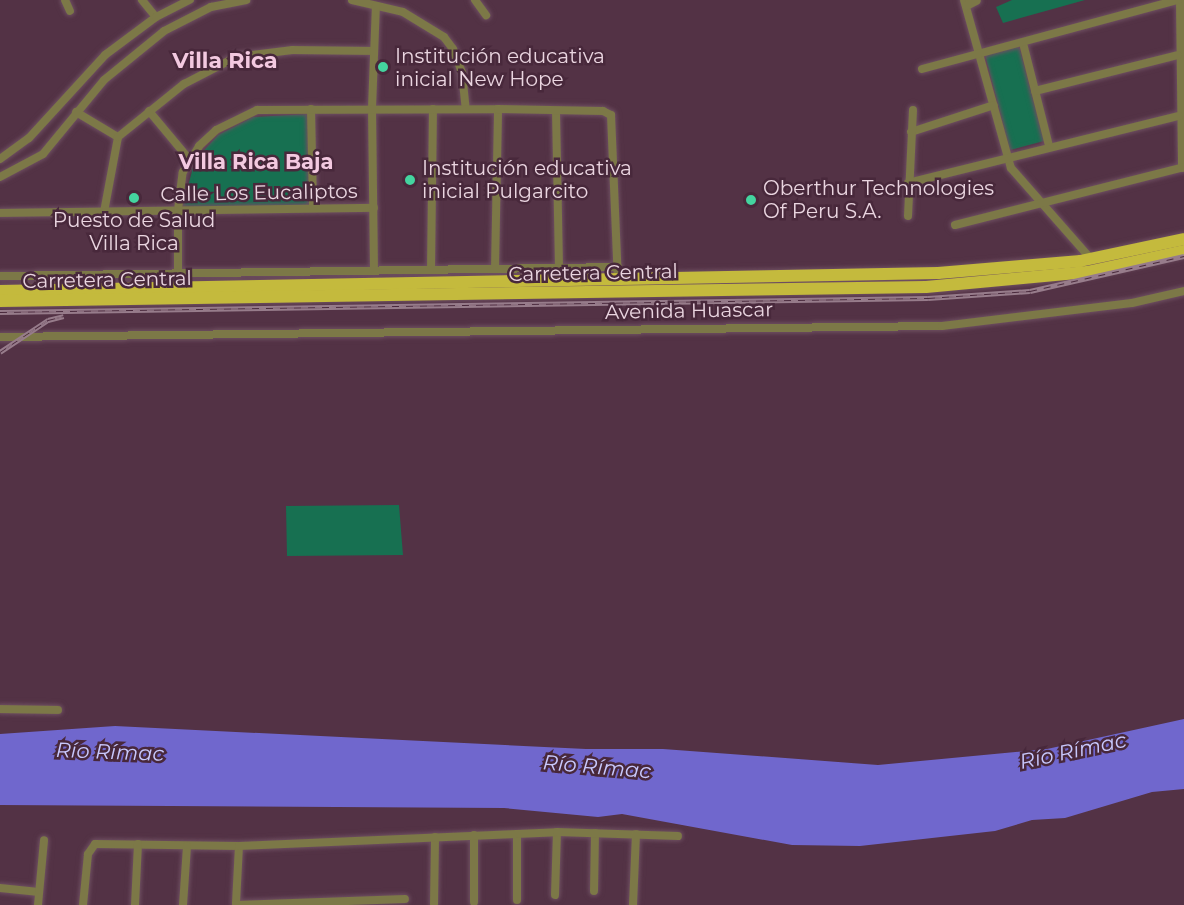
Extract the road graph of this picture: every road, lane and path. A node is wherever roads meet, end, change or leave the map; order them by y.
1 (65, 0) edge
2 (142, 0) edge
3 (190, 0) edge
4 (246, 0) edge
5 (352, 0) edge
6 (475, 0) edge
7 (976, 0) edge
8 (1179, 0) edge
9 (965, 2) edge
10 (376, 6) junction
11 (70, 11) dead end
12 (486, 15) dead end
13 (156, 17) junction
14 (1023, 43) junction
15 (374, 51) junction
16 (981, 54) junction
17 (1178, 55) junction
18 (922, 69) dead end
19 (1035, 91) junction
20 (994, 105) junction
21 (372, 108) junction
22 (311, 109) junction
23 (433, 109) junction
24 (466, 109) junction
25 (498, 109) junction
26 (913, 110) dead end
27 (149, 111) junction
28 (556, 111) junction
29 (76, 112) junction
30 (1179, 116) junction
31 (911, 132) junction
32 (118, 137) junction
33 (1048, 146) junction
34 (1007, 156) junction
35 (0, 159) edge
36 (189, 159) junction
37 (1183, 168) edge
38 (0, 177) edge
39 (908, 183) junction
40 (0, 184) edge
41 (1040, 203) junction
42 (313, 208) junction
43 (374, 208) junction
44 (178, 210) junction
45 (104, 212) junction
46 (0, 213) edge
47 (908, 216) dead end
48 (955, 225) dead end
49 (1184, 239) edge
50 (1184, 251) edge
51 (1091, 259) junction
52 (559, 268) junction
53 (495, 269) junction
54 (431, 270) junction
55 (374, 271) junction
56 (618, 273) junction
57 (178, 274) junction
58 (0, 276) edge
59 (561, 287) junction
60 (0, 291) edge
61 (1184, 291) edge
62 (0, 301) edge
63 (0, 337) edge
64 (0, 709) edge
65 (58, 710) dead end
66 (556, 832) junction
67 (595, 833) junction
68 (517, 834) junction
69 (636, 834) junction
70 (474, 836) junction
71 (678, 836) dead end
72 (435, 837) junction
73 (44, 840) dead end
74 (138, 844) junction
75 (188, 846) junction
76 (239, 846) junction
77 (0, 888) edge
78 (594, 891) dead end
79 (39, 892) junction
80 (555, 895) dead end
81 (405, 899) dead end
82 (517, 900) dead end
83 (474, 902) dead end
84 (236, 904) edge
85 (434, 904) edge
86 (38, 905) edge
87 (83, 905) edge
88 (135, 905) edge
89 (183, 905) edge
90 (633, 905) edge

1 - 11 street
2 - 13 street
3 - 13 street
4 - 29 street
5 - 10 street
6 - 12 street
7 - 9 street
8 - 14 street
8 - 17 street
9 - 16 street
10 - 15 street
10 - 24 street
13 - 35 street
14 - 16 street
14 - 19 street
15 - 21 street
15 - 27 street
16 - 18 street
16 - 20 street
17 - 19 street
17 - 30 street
19 - 33 street
20 - 31 street
20 - 34 street
21 - 22 street
21 - 23 street
21 - 43 street
22 - 36 street
22 - 42 street
23 - 24 street
23 - 54 street
24 - 25 street
25 - 28 street
25 - 53 street
26 - 31 street
27 - 32 street
27 - 36 street
28 - 52 street
28 - 56 street
29 - 32 street
29 - 38 street
30 - 33 street
30 - 37 street
31 - 39 street
32 - 45 street
33 - 34 street
34 - 39 street
34 - 41 street
36 - 44 street
37 - 41 street
38 - 40 street
39 - 47 street
41 - 48 street
41 - 51 street
42 - 43 street, Calle Los Eucaliptos
42 - 44 street, Calle Los Eucaliptos
43 - 55 street
44 - 45 street, Calle Los Eucaliptos
44 - 57 street
45 - 46 street, Calle Los Eucaliptos
49 - 51 highway, Carretera Central
50 - 59 highway, Carretera Central
51 - 56 highway, Carretera Central
52 - 53 street
52 - 56 street
53 - 54 street
54 - 55 street
55 - 57 street
56 - 59 highway, Carretera Central
57 - 58 street
59 - 60 highway, Carretera Central
59 - 62 highway, Carretera Central
61 - 63 street, Avenida Huascar
64 - 65 street
66 - 67 street
66 - 68 street
66 - 80 street
67 - 69 street
67 - 78 street
68 - 70 street
68 - 82 street
69 - 71 street
69 - 90 street
70 - 72 street
70 - 83 street
72 - 76 street
72 - 85 street
73 - 79 street
74 - 75 street
74 - 87 street
74 - 88 street
75 - 76 street
75 - 89 street
76 - 84 street
77 - 79 street
79 - 86 street
81 - 84 street

